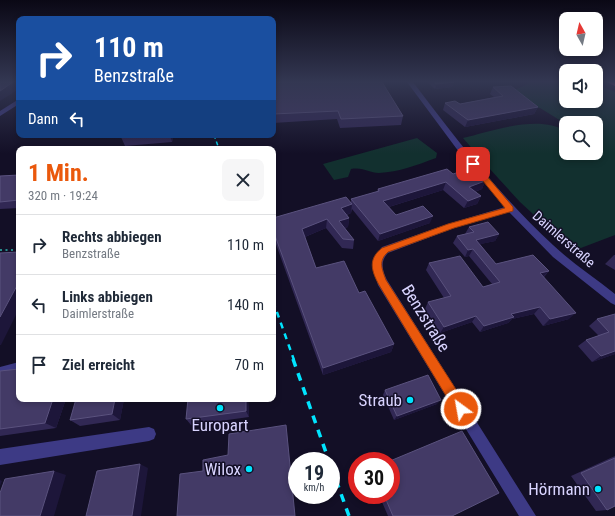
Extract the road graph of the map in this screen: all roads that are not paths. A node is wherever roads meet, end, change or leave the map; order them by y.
1 (13, 106) edge
2 (428, 106) edge
3 (0, 114) edge
4 (510, 209) junction
5 (615, 300) edge
6 (16, 369) edge
7 (0, 373) edge
8 (149, 434) dead end
9 (0, 457) edge
10 (528, 516) edge

1 - 3 street
2 - 4 street, Daimlerstraße
4 - 5 street, Daimlerstraße
4 - 10 street, Benzstraße
6 - 7 street
8 - 9 street

